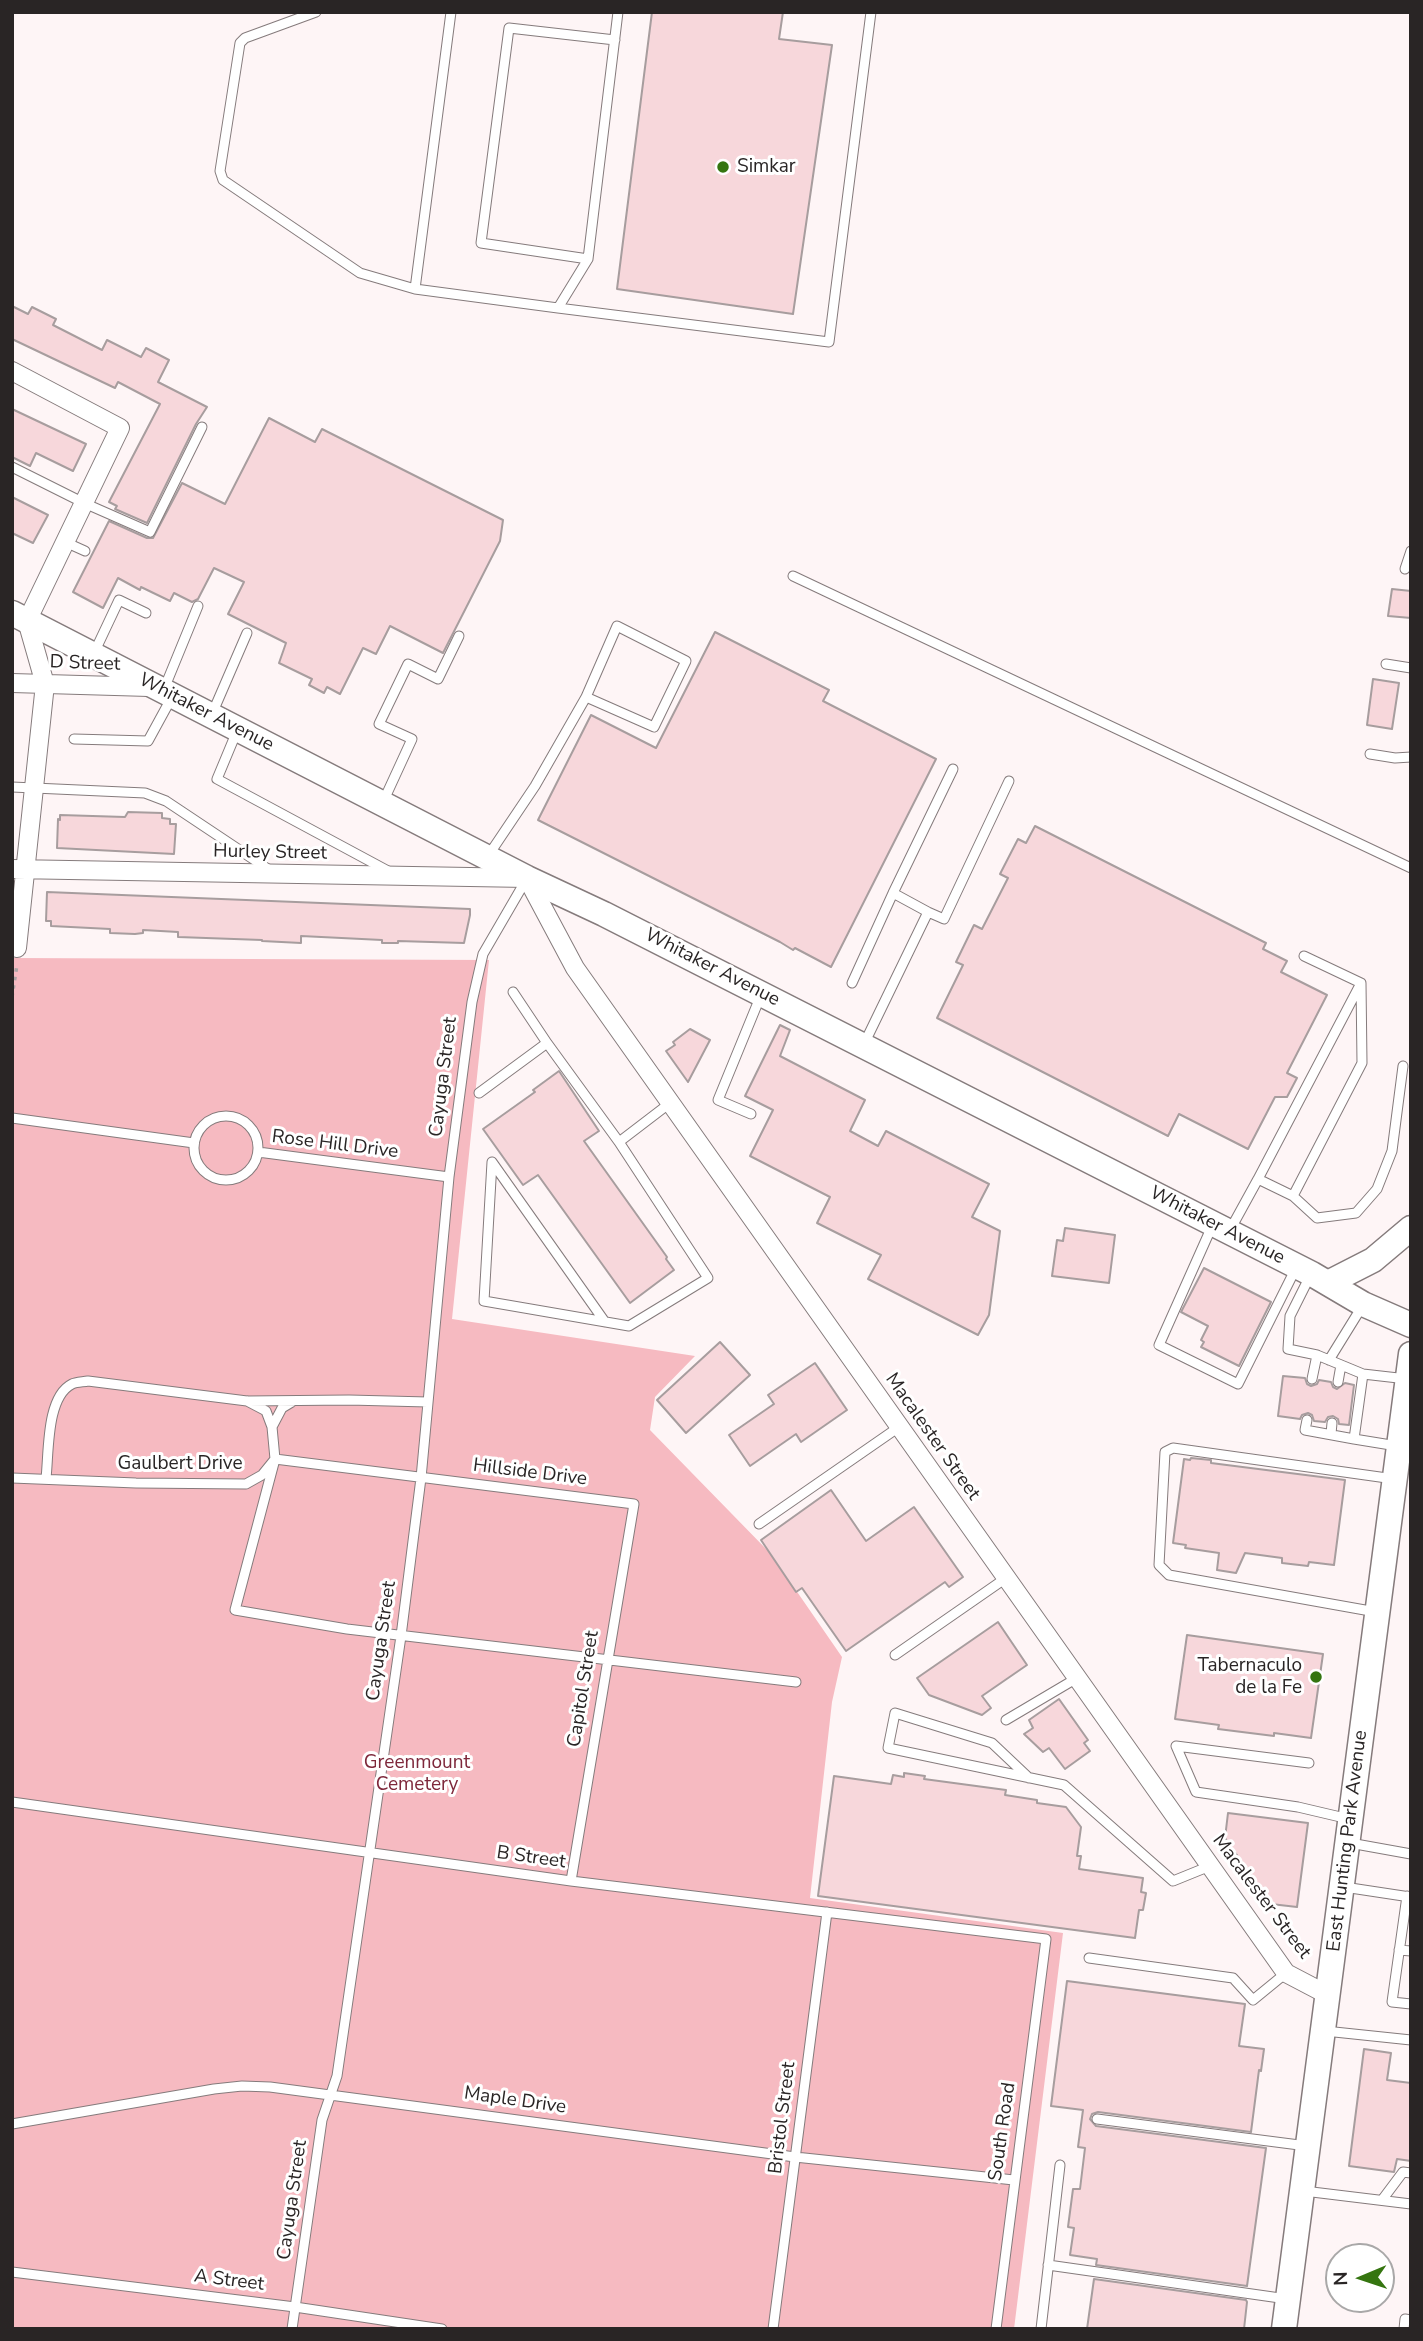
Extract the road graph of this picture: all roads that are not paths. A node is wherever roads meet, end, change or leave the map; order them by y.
1 (316, 12) edge
2 (451, 12) edge
3 (618, 12) edge
4 (871, 12) edge
5 (615, 40) junction
6 (589, 260) junction
7 (415, 289) junction
8 (558, 308) junction
9 (12, 371) edge
10 (202, 426) dead end
11 (12, 467) edge
12 (84, 503) junction
13 (65, 542) junction
14 (85, 551) dead end
15 (1411, 551) edge
16 (1405, 569) dead end
17 (793, 576) dead end
18 (198, 606) dead end
19 (146, 613) dead end
20 (20, 617) edge
21 (247, 633) dead end
22 (459, 636) dead end
23 (93, 654) junction
24 (1386, 664) dead end
25 (1411, 668) edge
26 (12, 683) edge
27 (46, 684) junction
28 (164, 691) junction
29 (586, 696) junction
30 (212, 716) junction
31 (237, 729) junction
32 (74, 739) dead end
33 (1370, 754) dead end
34 (1411, 757) edge
35 (953, 769) dead end
36 (1009, 781) dead end
37 (12, 787) edge
38 (35, 788) junction
39 (382, 803) junction
40 (487, 857) junction
41 (1411, 869) edge
42 (19, 870) edge
43 (276, 874) junction
44 (398, 876) junction
45 (527, 878) junction
46 (893, 893) junction
47 (928, 912) junction
48 (16, 953) edge
49 (1304, 956) dead end
50 (852, 983) dead end
51 (1361, 983) junction
52 (513, 992) dead end
53 (762, 994) junction
54 (547, 1043) junction
55 (863, 1046) junction
56 (1403, 1066) dead end
57 (479, 1093) dead end
58 (670, 1103) junction
59 (751, 1115) dead end
60 (12, 1118) edge
61 (619, 1142) junction
62 (194, 1143) junction
63 (258, 1152) junction
64 (449, 1177) junction
65 (1258, 1179) junction
66 (1293, 1196) junction
67 (1221, 1228) junction
68 (1411, 1228) edge
69 (1312, 1275) junction
70 (1363, 1304) junction
71 (605, 1322) junction
72 (1411, 1325) edge
73 (1411, 1354) edge
74 (1317, 1355) junction
75 (1328, 1360) junction
76 (1341, 1365) junction
77 (1363, 1374) junction
78 (1312, 1379) dead end
79 (1408, 1380) junction
80 (1338, 1382) dead end
81 (247, 1401) junction
82 (296, 1401) junction
83 (428, 1402) junction
84 (1307, 1420) dead end
85 (1332, 1423) dead end
86 (272, 1427) junction
87 (900, 1427) junction
88 (1331, 1434) junction
89 (1354, 1439) junction
90 (1399, 1447) junction
91 (275, 1459) junction
92 (12, 1478) edge
93 (46, 1478) junction
94 (421, 1478) junction
95 (1395, 1479) junction
96 (634, 1504) joint
97 (759, 1524) dead end
98 (1006, 1578) junction
99 (1378, 1612) junction
100 (401, 1636) junction
101 (895, 1655) dead end
102 (606, 1661) junction
103 (1077, 1678) junction
104 (796, 1682) dead end
105 (1006, 1720) dead end
106 (1309, 1763) dead end
107 (1029, 1778) junction
108 (12, 1802) edge
109 (1349, 1831) junction
110 (370, 1852) junction
111 (1411, 1854) edge
112 (1210, 1866) junction
113 (571, 1881) junction
114 (1342, 1887) junction
115 (1409, 1897) edge
116 (827, 1912) junction
117 (1046, 1939) joint
118 (1399, 1950) junction
119 (1411, 1951) edge
120 (1089, 1958) dead end
121 (1286, 1973) junction
122 (1328, 1995) junction
123 (1411, 2004) edge
124 (1324, 2031) junction
125 (1411, 2040) edge
126 (331, 2094) junction
127 (1097, 2119) dead end
128 (12, 2124) edge
129 (1308, 2147) junction
130 (795, 2157) junction
131 (1060, 2165) dead end
132 (1411, 2173) edge
133 (1014, 2180) junction
134 (1303, 2191) junction
135 (1382, 2200) junction
136 (1411, 2204) edge
137 (1048, 2265) junction
138 (12, 2272) edge
139 (1288, 2299) junction
140 (295, 2307) junction
141 (1411, 2320) edge
142 (292, 2329) edge
143 (442, 2329) edge
144 (773, 2329) edge
145 (996, 2329) edge
146 (1041, 2329) edge
147 (1284, 2329) edge
148 (1404, 2329) edge

1 - 7 lane
2 - 7 lane
3 - 5 lane
4 - 8 lane
5 - 6 lane
5 - 6 lane
6 - 8 lane
7 - 8 lane
9 - 12 street
10 - 12 lane
11 - 12 lane
12 - 13 street
13 - 14 lane
13 - 20 street
15 - 16 lane
17 - 41 lane
18 - 28 lane
19 - 23 lane
20 - 23 main road, Whitaker Avenue
20 - 27 street
21 - 30 lane
22 - 39 lane
23 - 28 main road, Whitaker Avenue
24 - 25 lane
26 - 27 street, D Street
27 - 28 street, D Street
27 - 38 street
28 - 30 main road, Whitaker Avenue
28 - 32 lane
29 - 29 lane
29 - 40 lane
30 - 31 main road, Whitaker Avenue
31 - 39 main road, Whitaker Avenue
31 - 44 lane
33 - 34 lane
35 - 46 lane
36 - 47 lane
37 - 38 lane
38 - 42 street
38 - 43 lane
39 - 40 main road, Whitaker Avenue
40 - 45 main road, Whitaker Avenue
42 - 43 street, Hurley Street
42 - 48 street
43 - 44 street, Hurley Street
44 - 45 street, Hurley Street
45 - 53 main road, Whitaker Avenue
45 - 58 street, Macalester Street
45 - 64 lane, Cayuga Street
46 - 47 lane
46 - 50 lane
47 - 55 lane
49 - 51 lane
51 - 65 lane
51 - 66 lane
52 - 54 lane
53 - 55 main road, Whitaker Avenue
53 - 59 lane
54 - 57 lane
54 - 61 lane
55 - 67 main road, Whitaker Avenue
56 - 66 lane
58 - 61 lane
58 - 87 street, Macalester Street
60 - 62 lane
61 - 71 lane
62 - 63 lane, Rose Hill Drive
62 - 63 lane, Rose Hill Drive
63 - 64 lane, Rose Hill Drive
64 - 83 lane, Cayuga Street
65 - 66 lane
65 - 67 lane
67 - 69 main road, Whitaker Avenue
67 - 69 lane
68 - 69 main road
69 - 70 main road, Whitaker Avenue
69 - 74 lane
70 - 72 main road, Whitaker Avenue
70 - 75 lane
71 - 71 lane
73 - 79 main road, East Hunting Park Avenue
74 - 75 lane
74 - 78 lane
75 - 76 lane
76 - 77 lane
76 - 80 lane
77 - 79 lane
77 - 89 lane
79 - 90 main road, East Hunting Park Avenue
81 - 82 lane
81 - 86 lane
81 - 93 lane
82 - 83 lane
82 - 86 lane
83 - 94 lane, Cayuga Street
84 - 88 lane
85 - 88 lane
86 - 91 lane
87 - 97 lane
87 - 98 street, Macalester Street
88 - 89 lane
89 - 90 lane
90 - 95 main road, East Hunting Park Avenue
91 - 93 lane, Gaulbert Drive
91 - 94 lane
91 - 100 lane
92 - 93 lane, Gaulbert Drive
94 - 96 lane, Hillside Drive
94 - 100 lane, Cayuga Street
95 - 99 main road, East Hunting Park Avenue
95 - 99 lane
96 - 102 lane, Capitol Street
98 - 101 lane
98 - 103 street, Macalester Street
99 - 109 main road, East Hunting Park Avenue
100 - 102 lane
100 - 110 lane, Cayuga Street
102 - 104 lane
102 - 113 lane, Capitol Street
103 - 105 lane
103 - 112 street, Macalester Street
106 - 109 lane
107 - 107 lane
107 - 112 lane
108 - 110 lane, B Street
109 - 111 lane
109 - 114 main road, East Hunting Park Avenue
110 - 113 lane, B Street
110 - 126 lane, Cayuga Street
112 - 121 street, Macalester Street
113 - 116 lane, B Street
114 - 115 lane
114 - 122 main road, East Hunting Park Avenue
115 - 118 lane
116 - 117 lane, B Street
116 - 130 lane, Bristol Street
117 - 133 lane, South Road
118 - 119 lane
118 - 123 lane
120 - 121 lane
121 - 122 street, Macalester Street
122 - 124 main road, East Hunting Park Avenue
124 - 125 lane
124 - 129 main road, East Hunting Park Avenue
126 - 128 lane, Maple Drive
126 - 130 lane, Maple Drive
126 - 140 lane, Cayuga Street
127 - 129 lane
129 - 134 main road, East Hunting Park Avenue
130 - 133 lane, Maple Drive
130 - 144 lane, Bristol Street
131 - 137 lane
132 - 135 lane
133 - 145 lane, South Road
134 - 135 lane
134 - 139 main road, East Hunting Park Avenue
135 - 136 lane
137 - 139 lane
137 - 146 lane
138 - 140 lane, A Street
139 - 147 main road, East Hunting Park Avenue
140 - 142 lane, Cayuga Street
140 - 143 lane, A Street
141 - 148 lane

